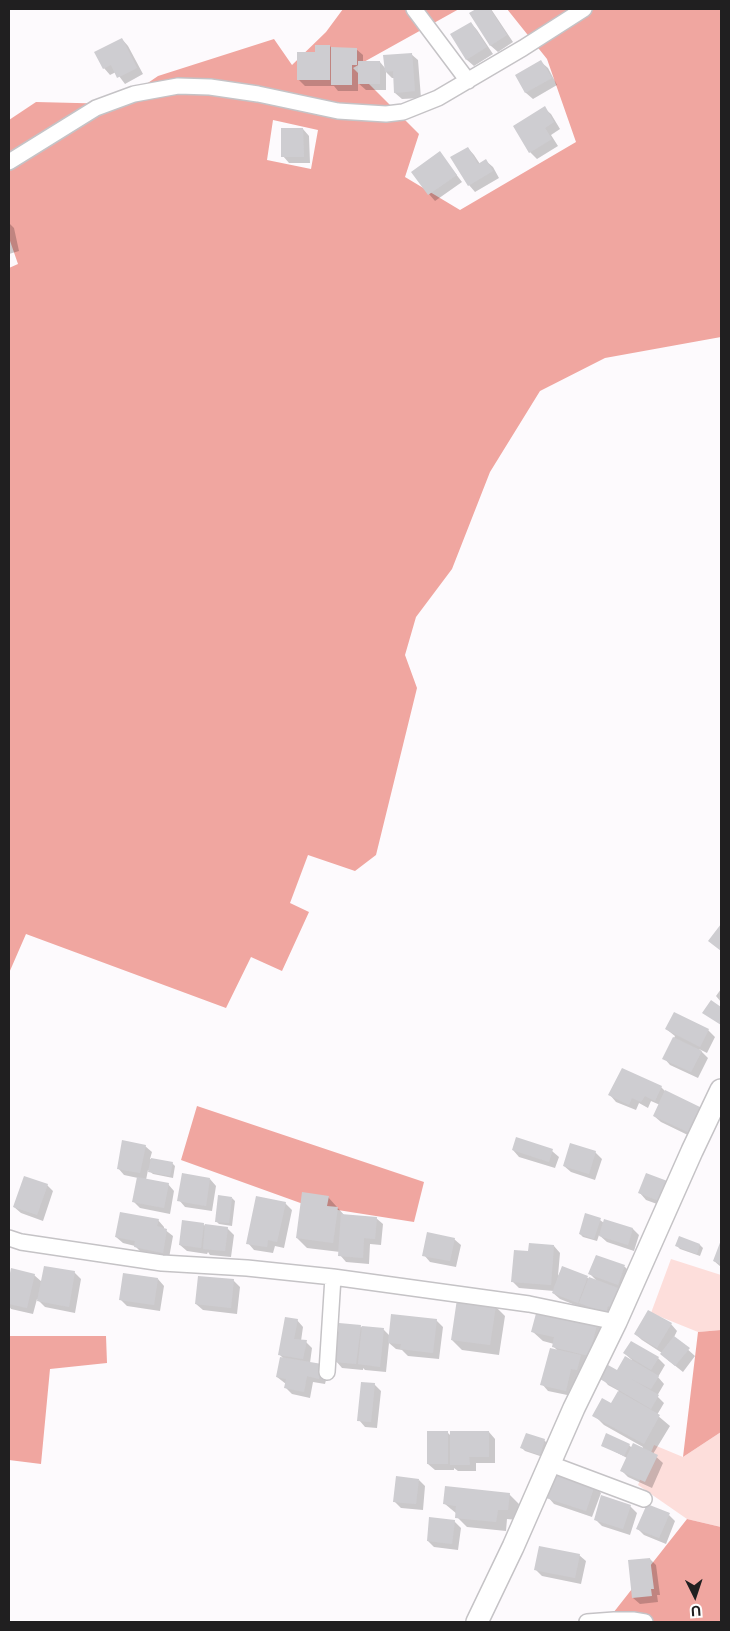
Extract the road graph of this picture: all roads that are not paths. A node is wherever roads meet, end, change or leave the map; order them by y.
1 (414, 9) edge
2 (584, 9) edge
3 (468, 81) junction
4 (9, 162) edge
5 (721, 1090) edge
6 (9, 1238) edge
7 (333, 1277) junction
8 (616, 1322) junction
9 (326, 1372) dead end
10 (548, 1463) junction
11 (644, 1499) dead end
12 (477, 1622) edge
13 (587, 1622) edge
14 (645, 1622) edge

1 - 3 street
2 - 3 street
3 - 4 street
5 - 8 street
6 - 7 street
7 - 8 street
7 - 9 street
8 - 10 street
10 - 11 street
10 - 12 street
13 - 14 street

